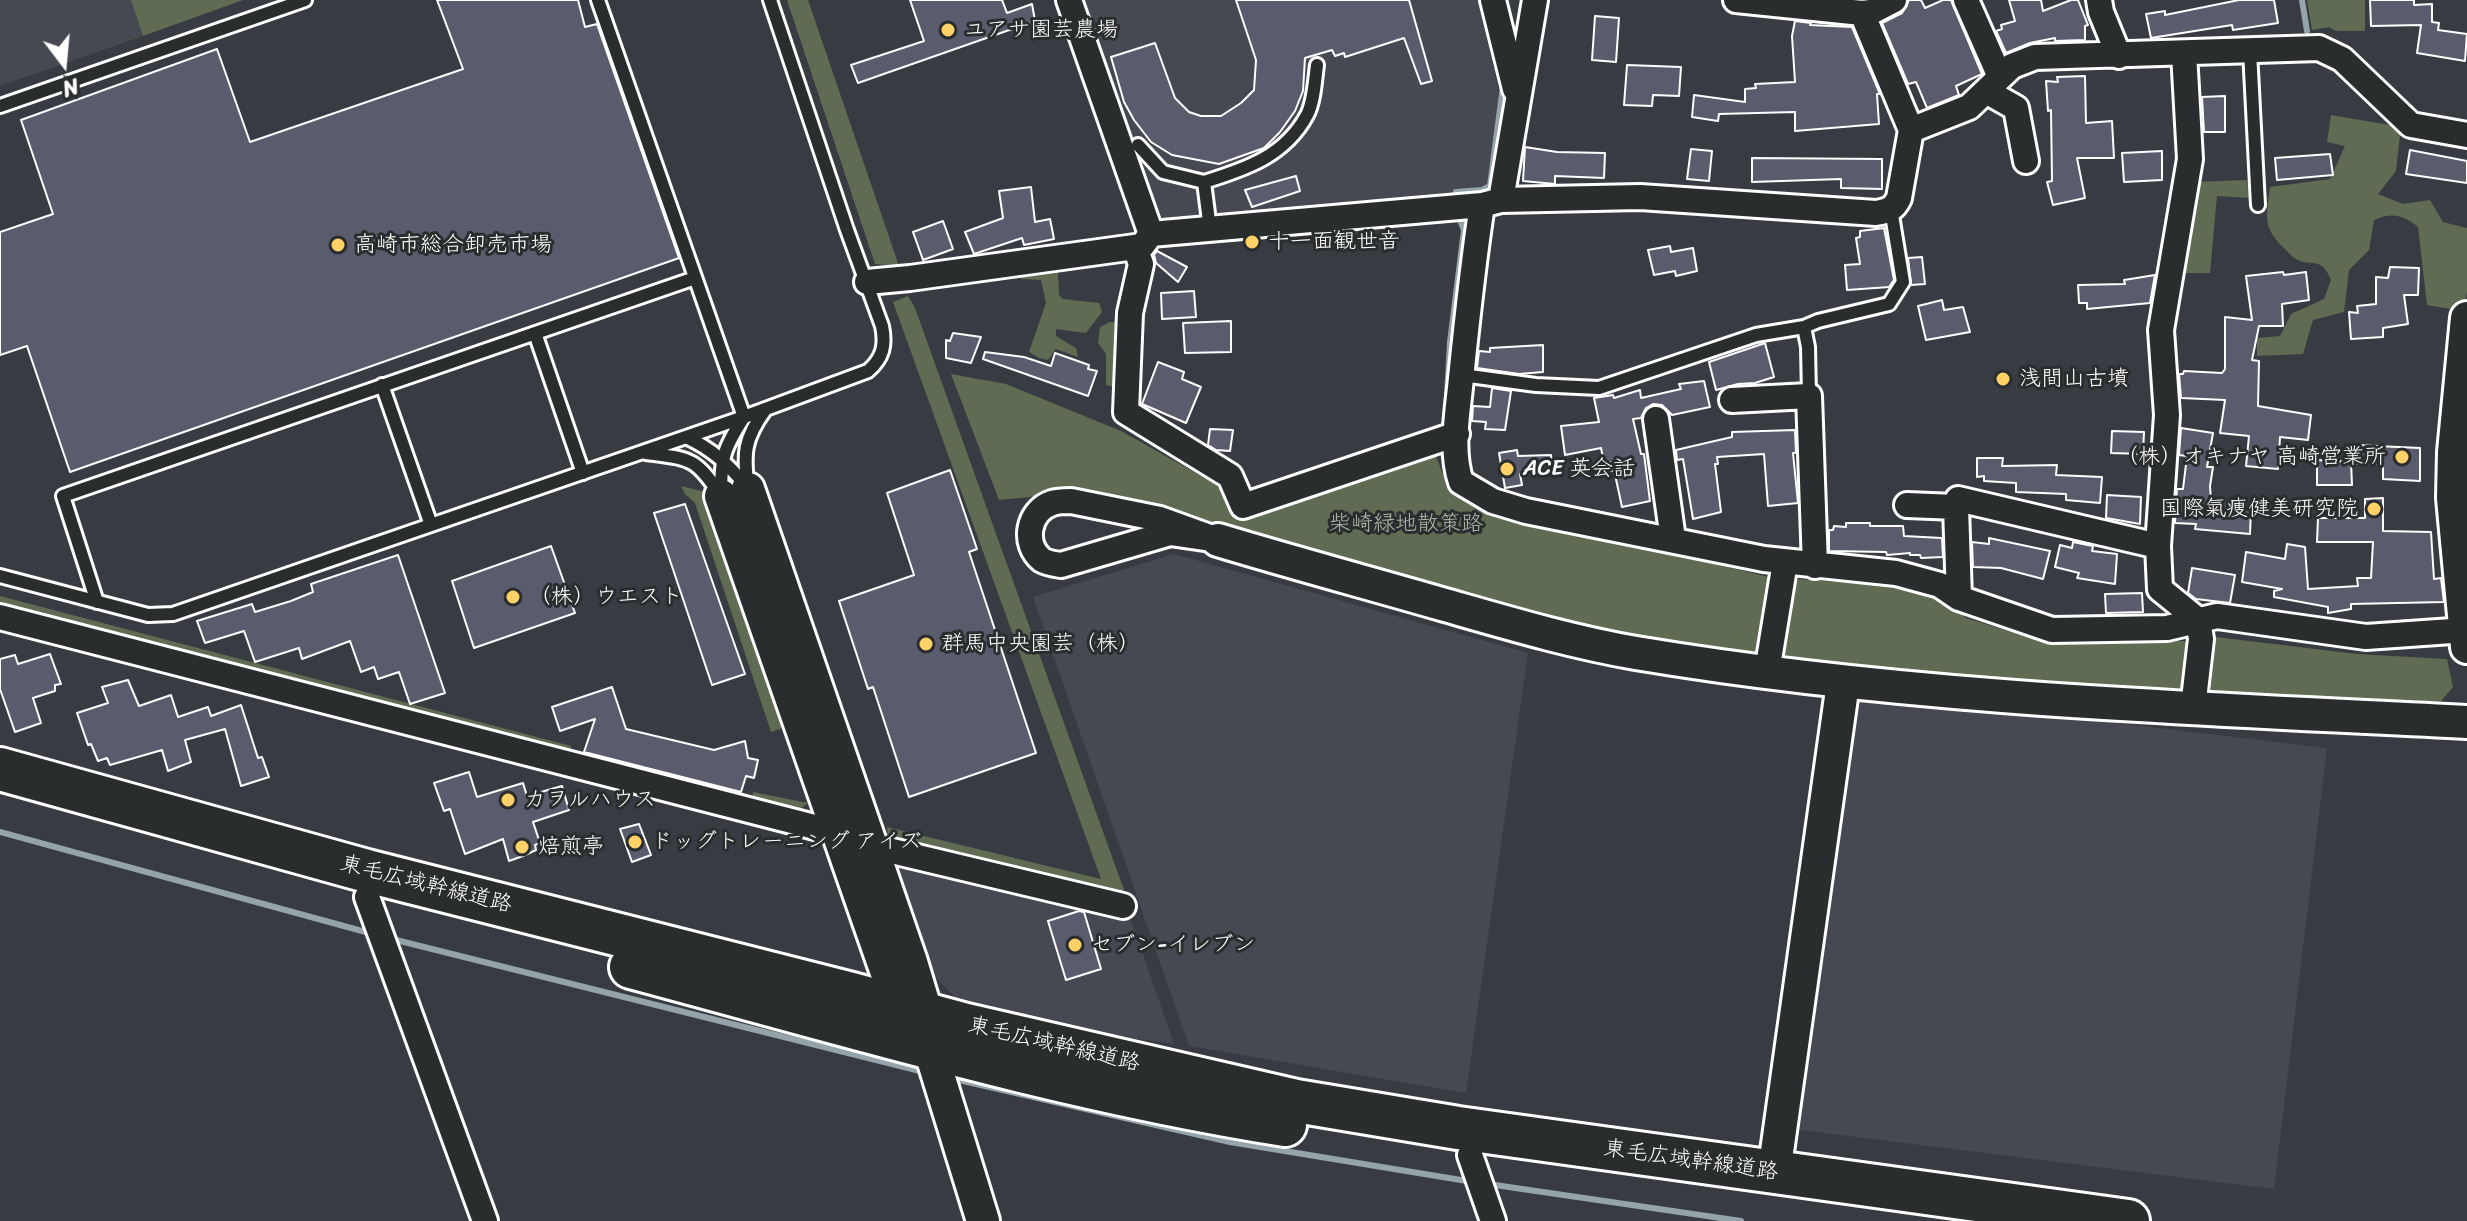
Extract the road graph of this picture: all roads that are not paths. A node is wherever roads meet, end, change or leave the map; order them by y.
1 (305, 0) edge
2 (598, 0) edge
3 (770, 0) edge
4 (1069, 0) edge
5 (1493, 0) edge
6 (1535, 0) edge
7 (1736, 0) edge
8 (1894, 0) edge
9 (1966, 0) edge
10 (2099, 0) edge
11 (1862, 13) junction
12 (2250, 51) junction
13 (2184, 53) junction
14 (2119, 56) junction
15 (1317, 65) dead end
16 (1993, 84) junction
17 (1518, 99) junction
18 (0, 106) edge
19 (1911, 130) junction
20 (2467, 135) edge
21 (1138, 145) dead end
22 (2026, 161) dead end
23 (1204, 182) junction
24 (1492, 203) junction
25 (2258, 205) dead end
26 (1891, 209) junction
27 (1210, 229) junction
28 (1143, 240) junction
29 (695, 278) junction
30 (867, 282) junction
31 (2467, 318) edge
32 (1804, 327) junction
33 (535, 333) junction
34 (1462, 375) junction
35 (382, 385) junction
36 (1809, 396) junction
37 (1732, 400) dead end
38 (765, 410) junction
39 (744, 417) junction
40 (1656, 419) dead end
41 (1457, 434) junction
42 (686, 437) junction
43 (641, 452) junction
44 (723, 460) junction
45 (583, 473) junction
46 (735, 492) junction
47 (2460, 498) edge
48 (1958, 499) dead end
49 (1907, 505) dead end
50 (431, 525) junction
51 (1673, 539) junction
52 (1218, 540) junction
53 (2158, 546) junction
54 (1785, 562) junction
55 (1815, 566) junction
56 (0, 576) edge
57 (1959, 598) junction
58 (97, 602) junction
59 (0, 617) edge
60 (2198, 620) junction
61 (2466, 636) edge
62 (1767, 672) junction
63 (1843, 683) junction
64 (2193, 708) junction
65 (2467, 722) edge
66 (0, 769) edge
67 (0, 799) edge
68 (838, 833) junction
69 (871, 846) junction
70 (367, 897) junction
71 (1123, 906) dead end
72 (920, 1024) junction
73 (1470, 1155) junction
74 (1774, 1173) junction
75 (977, 1219) edge
76 (485, 1221) edge
77 (1493, 1221) edge
78 (1923, 1221) edge
79 (2128, 1221) edge

1 - 18 lane
2 - 29 lane
3 - 30 lane
4 - 28 street
5 - 17 street
6 - 17 street
7 - 11 street
8 - 11 street
9 - 16 street
10 - 14 street
11 - 19 street
12 - 13 street
12 - 20 street
12 - 25 lane
13 - 14 street
13 - 53 street
14 - 16 street
15 - 23 lane
16 - 19 street
16 - 22 street
17 - 24 street
19 - 26 street
21 - 23 lane
23 - 27 lane
24 - 26 street
24 - 27 street
24 - 34 street
26 - 32 lane
27 - 28 street
28 - 30 street
28 - 41 street
29 - 33 lane
29 - 39 lane
30 - 38 lane
31 - 47 street
32 - 34 lane
32 - 36 lane
33 - 35 lane
33 - 45 lane
34 - 41 street
35 - 50 lane
35 - 58 lane
36 - 37 street
36 - 55 street
38 - 39 lane
38 - 46 lane
39 - 42 lane
39 - 44 lane
40 - 51 street
41 - 51 street
42 - 43 lane
42 - 44 lane
43 - 45 lane
43 - 46 lane
44 - 46 lane
44 - 46 lane
45 - 50 lane
46 - 68 street
46 - 69 street
47 - 61 street
48 - 53 street
49 - 57 street
50 - 58 lane
51 - 54 street
52 - 52 street
52 - 62 street
53 - 60 street
54 - 55 street
54 - 62 street
55 - 57 street
56 - 58 lane
57 - 60 street
59 - 68 street
60 - 61 street
60 - 64 street
62 - 63 street
63 - 64 street
63 - 74 street
64 - 65 street
66 - 72 highway, 東毛広域幹線道路
67 - 70 highway, 東毛広域幹線道路
68 - 69 street
68 - 72 street
69 - 71 street
69 - 72 street
70 - 72 highway, 東毛広域幹線道路
70 - 76 street
72 - 73 highway, 東毛広域幹線道路
72 - 74 highway, 東毛広域幹線道路
72 - 75 street
73 - 77 street
73 - 78 highway, 東毛広域幹線道路
74 - 79 highway, 東毛広域幹線道路

